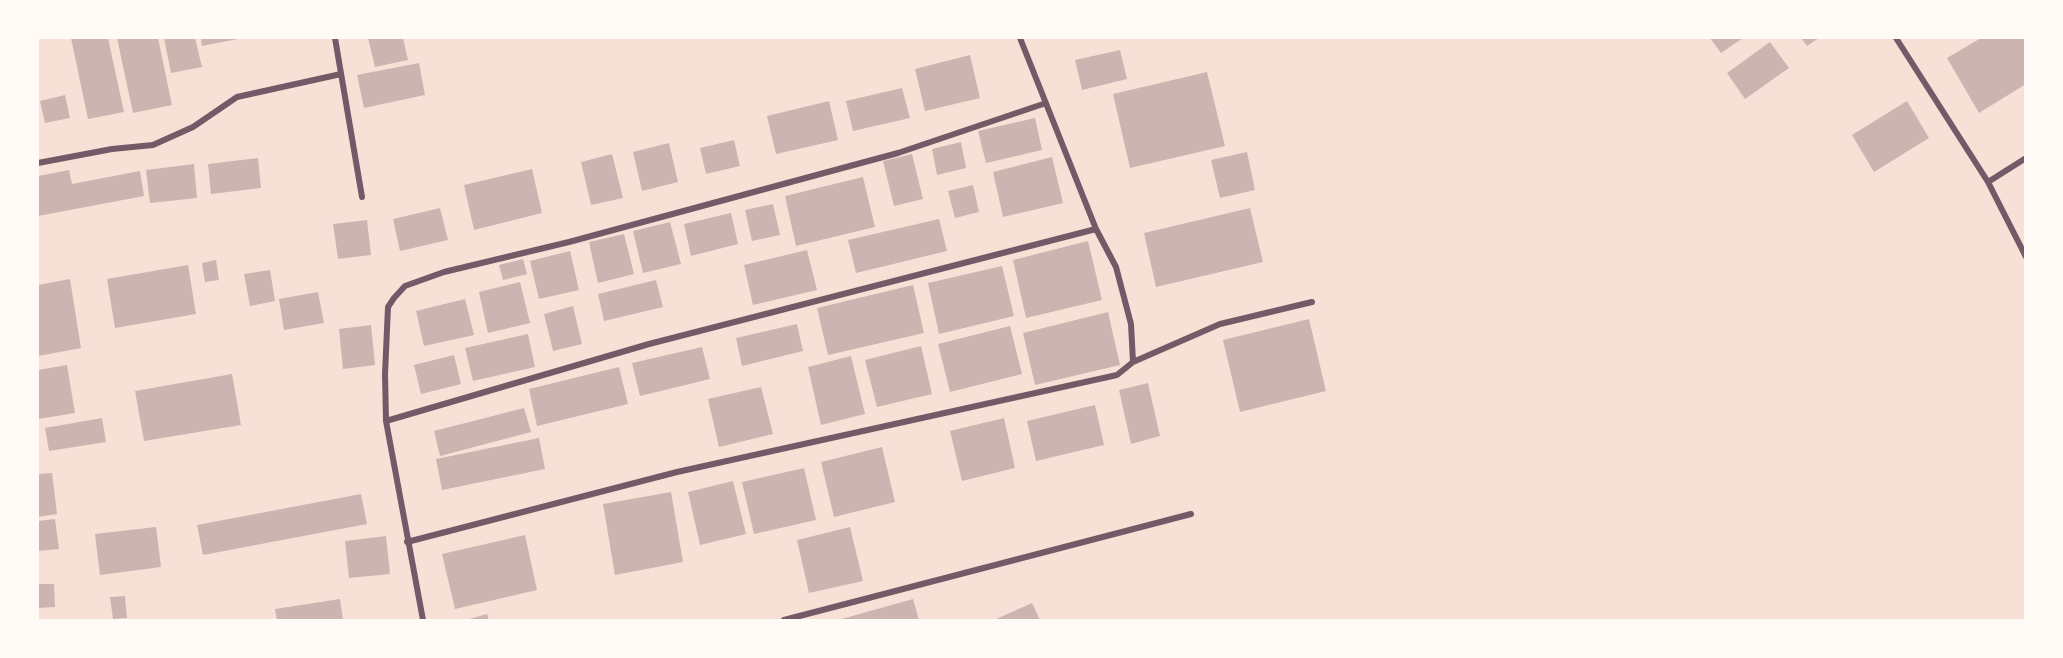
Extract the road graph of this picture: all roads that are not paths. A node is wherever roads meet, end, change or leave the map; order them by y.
1 (335, 38) edge
2 (1020, 38) edge
3 (1896, 38) edge
4 (341, 74) junction
5 (1046, 103) junction
6 (2025, 158) edge
7 (38, 163) edge
8 (1988, 182) junction
9 (362, 196) dead end
10 (1096, 230) junction
11 (2025, 257) edge
12 (1312, 302) dead end
13 (1133, 362) junction
14 (386, 421) junction
15 (1191, 514) dead end
16 (408, 542) junction
17 (423, 621) edge
18 (784, 621) edge

1 - 4 street
2 - 5 street
3 - 8 street
4 - 7 street
4 - 9 street
5 - 10 street
5 - 14 street
6 - 8 street
8 - 11 street
10 - 13 street
10 - 14 street
12 - 13 street
13 - 16 street
14 - 16 street
15 - 18 street
16 - 17 street

